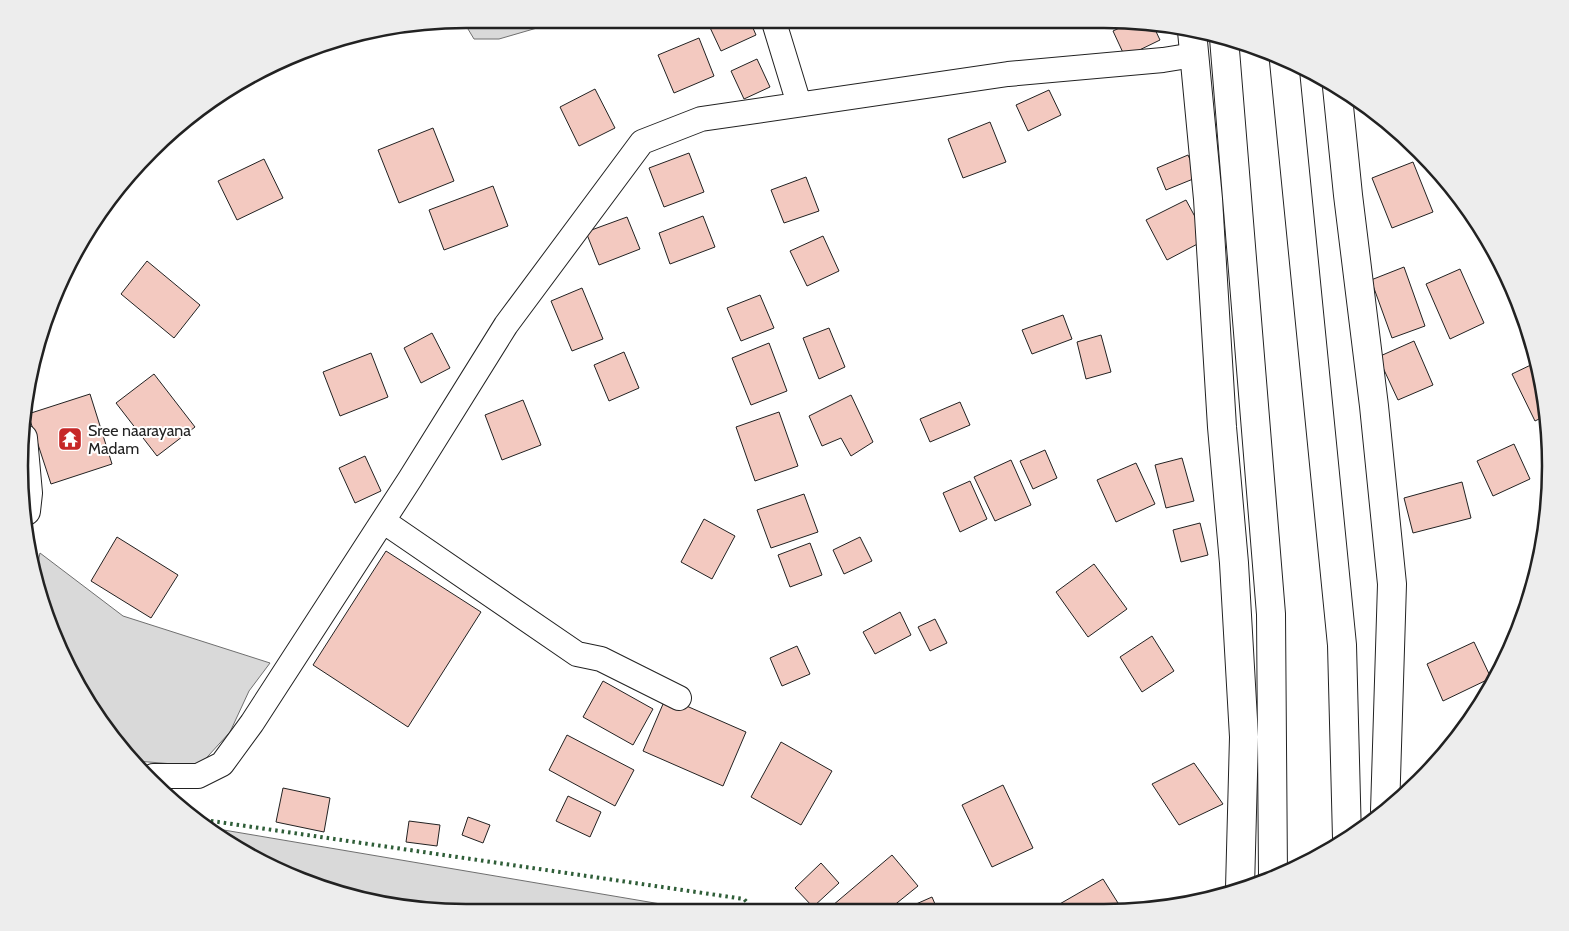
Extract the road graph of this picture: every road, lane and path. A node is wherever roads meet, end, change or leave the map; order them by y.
1 (776, 28) edge
2 (1193, 43) edge
3 (1225, 45) edge
4 (1285, 67) edge
5 (1338, 95) edge
6 (799, 104) junction
7 (383, 520) junction
8 (678, 698) dead end
9 (157, 776) edge
10 (1384, 801) edge
11 (1347, 830) edge
12 (1273, 869) edge
13 (1240, 881) edge

1 - 6 street
2 - 6 street
2 - 13 main road
3 - 12 main road
4 - 11 main road
5 - 10 main road
6 - 7 street
7 - 8 street
7 - 9 street

